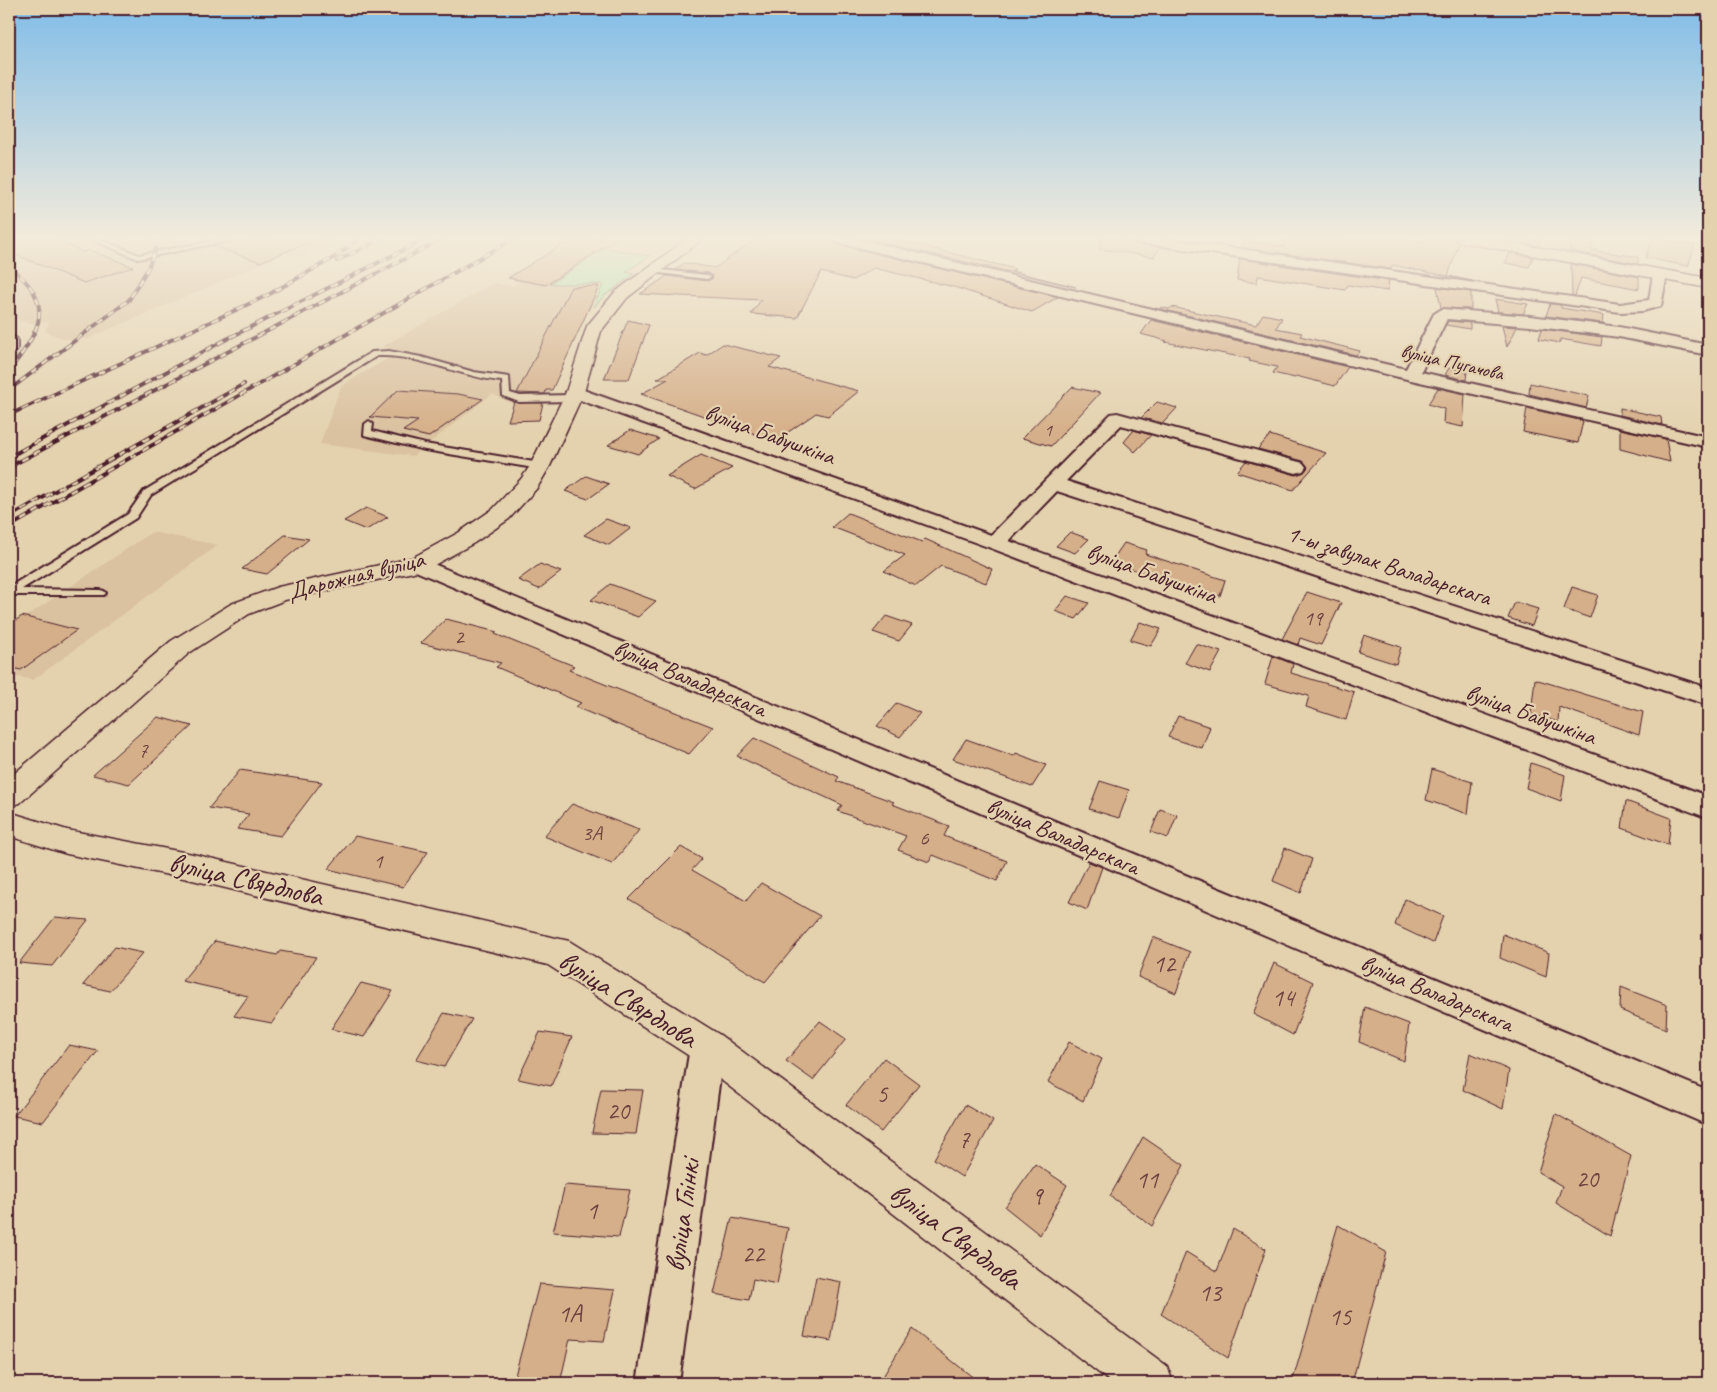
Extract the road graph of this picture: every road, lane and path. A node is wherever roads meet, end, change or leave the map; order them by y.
1 (615, 303) edge
2 (1109, 303) edge
3 (1583, 303) edge
4 (1656, 303) edge
5 (1620, 308) junction
6 (1619, 332) junction
7 (9, 339) edge
8 (9, 350) edge
9 (1708, 350) edge
10 (1411, 375) junction
11 (573, 395) junction
12 (369, 424) dead end
13 (1708, 442) edge
14 (540, 466) junction
15 (1296, 467) dead end
16 (1054, 483) junction
17 (995, 543) junction
18 (419, 564) junction
19 (9, 592) edge
20 (100, 593) dead end
21 (1708, 697) edge
22 (9, 795) edge
23 (1708, 807) edge
24 (9, 824) edge
25 (707, 1047) junction
26 (1708, 1108) edge
27 (658, 1383) edge
28 (1150, 1383) edge

1 - 11 street, Дарожная вуліца
2 - 10 street, вуліца Пугачова
3 - 5 street
4 - 5 street
5 - 6 street
6 - 9 street
6 - 10 street
7 - 8 street
10 - 13 street, вуліца Пугачова
11 - 14 street, Дарожная вуліца
11 - 17 street, вуліца Бабушкіна
11 - 19 lane
12 - 14 lane
14 - 18 street, Дарожная вуліца
15 - 16 street
16 - 17 street
16 - 21 street, 1-ы завулак Валадарскага
17 - 23 street, вуліца Бабушкіна
18 - 22 street, Дарожная вуліца
18 - 26 street, вуліца Валадарскага
19 - 20 lane
24 - 25 street, вуліца Свярдлова
25 - 27 street, вуліца Глінкі
25 - 28 street, вуліца Свярдлова

